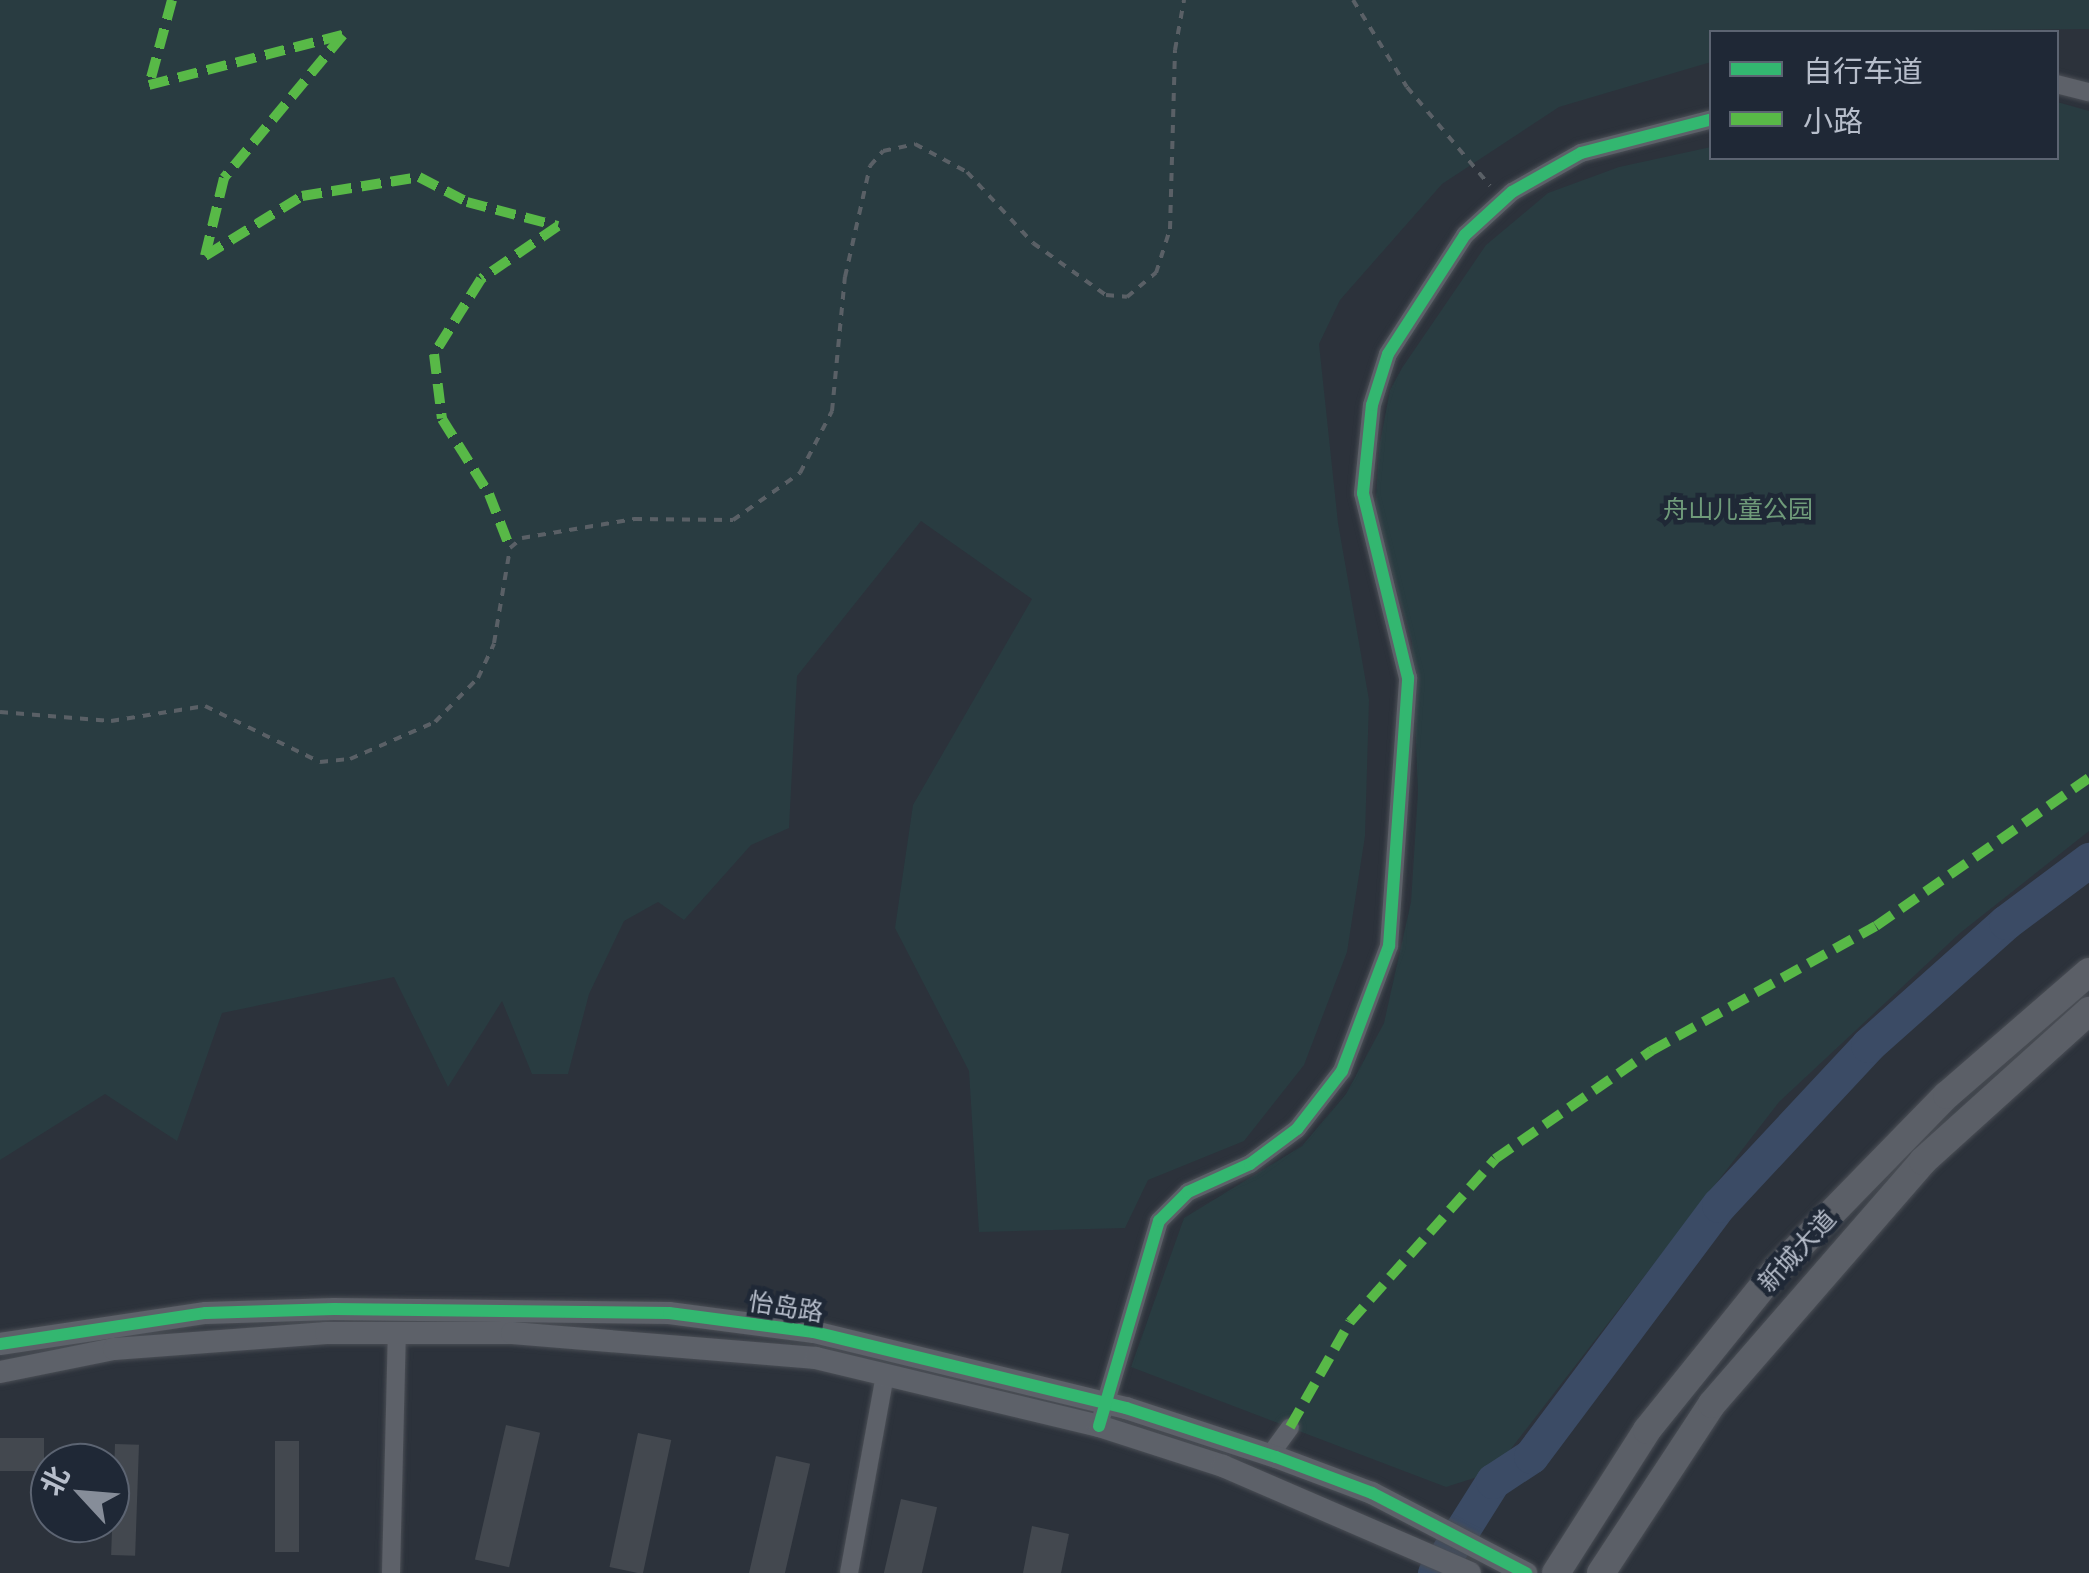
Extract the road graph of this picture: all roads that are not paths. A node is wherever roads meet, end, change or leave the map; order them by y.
1 (2059, 85) edge
2 (2089, 92) edge
3 (1709, 120) edge
4 (2089, 972) edge
5 (2089, 1011) edge
6 (397, 1333) junction
7 (0, 1344) edge
8 (0, 1372) edge
9 (884, 1374) junction
10 (1105, 1403) junction
11 (1100, 1426) junction
12 (1290, 1427) dead end
13 (1270, 1455) junction
14 (392, 1573) edge
15 (849, 1573) edge
16 (1470, 1573) edge
17 (1526, 1573) edge
18 (1556, 1573) edge
19 (1601, 1573) edge

1 - 2 street
3 - 10 street
4 - 18 main road, 新城大道
5 - 19 main road, 新城大道
6 - 8 street
6 - 9 street
6 - 14 street
7 - 10 street, 怡岛路
9 - 11 street
9 - 15 street
10 - 11 street
10 - 13 street, 怡岛路
11 - 16 street
12 - 13 street
13 - 17 street, 怡岛路

